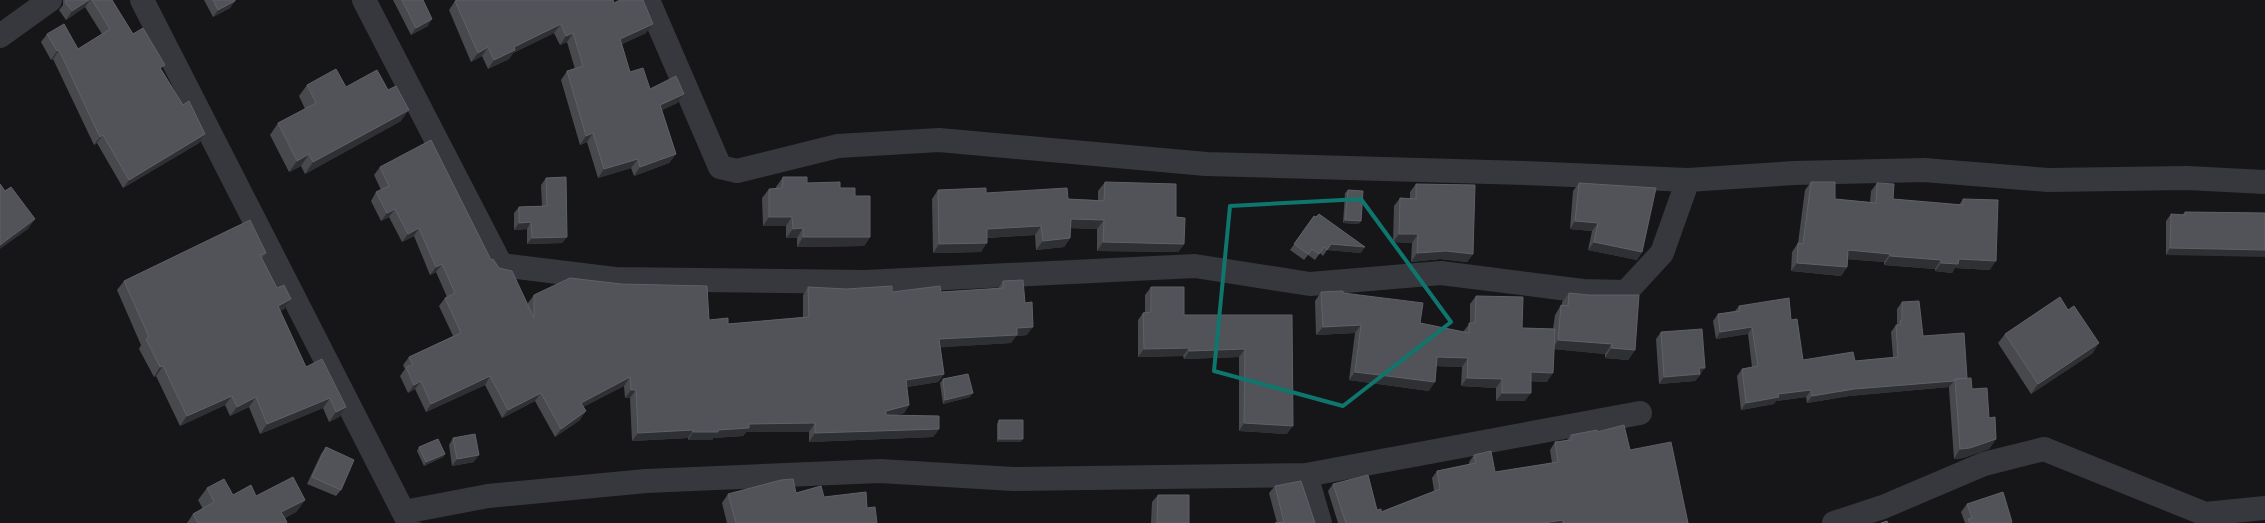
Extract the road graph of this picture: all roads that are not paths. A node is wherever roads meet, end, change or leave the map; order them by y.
1 (50, 0) edge
2 (142, 0) edge
3 (364, 0) edge
4 (648, 0) edge
5 (0, 36) edge
6 (1688, 180) junction
7 (2265, 182) edge
8 (1640, 413) dead end
9 (1306, 475) junction
10 (2265, 508) edge
11 (406, 518) edge
12 (1320, 523) edge
13 (1834, 523) edge

1 - 5 street
2 - 11 street
3 - 6 street
4 - 6 street
6 - 7 street
8 - 9 street
9 - 11 street
9 - 12 street
10 - 13 street

